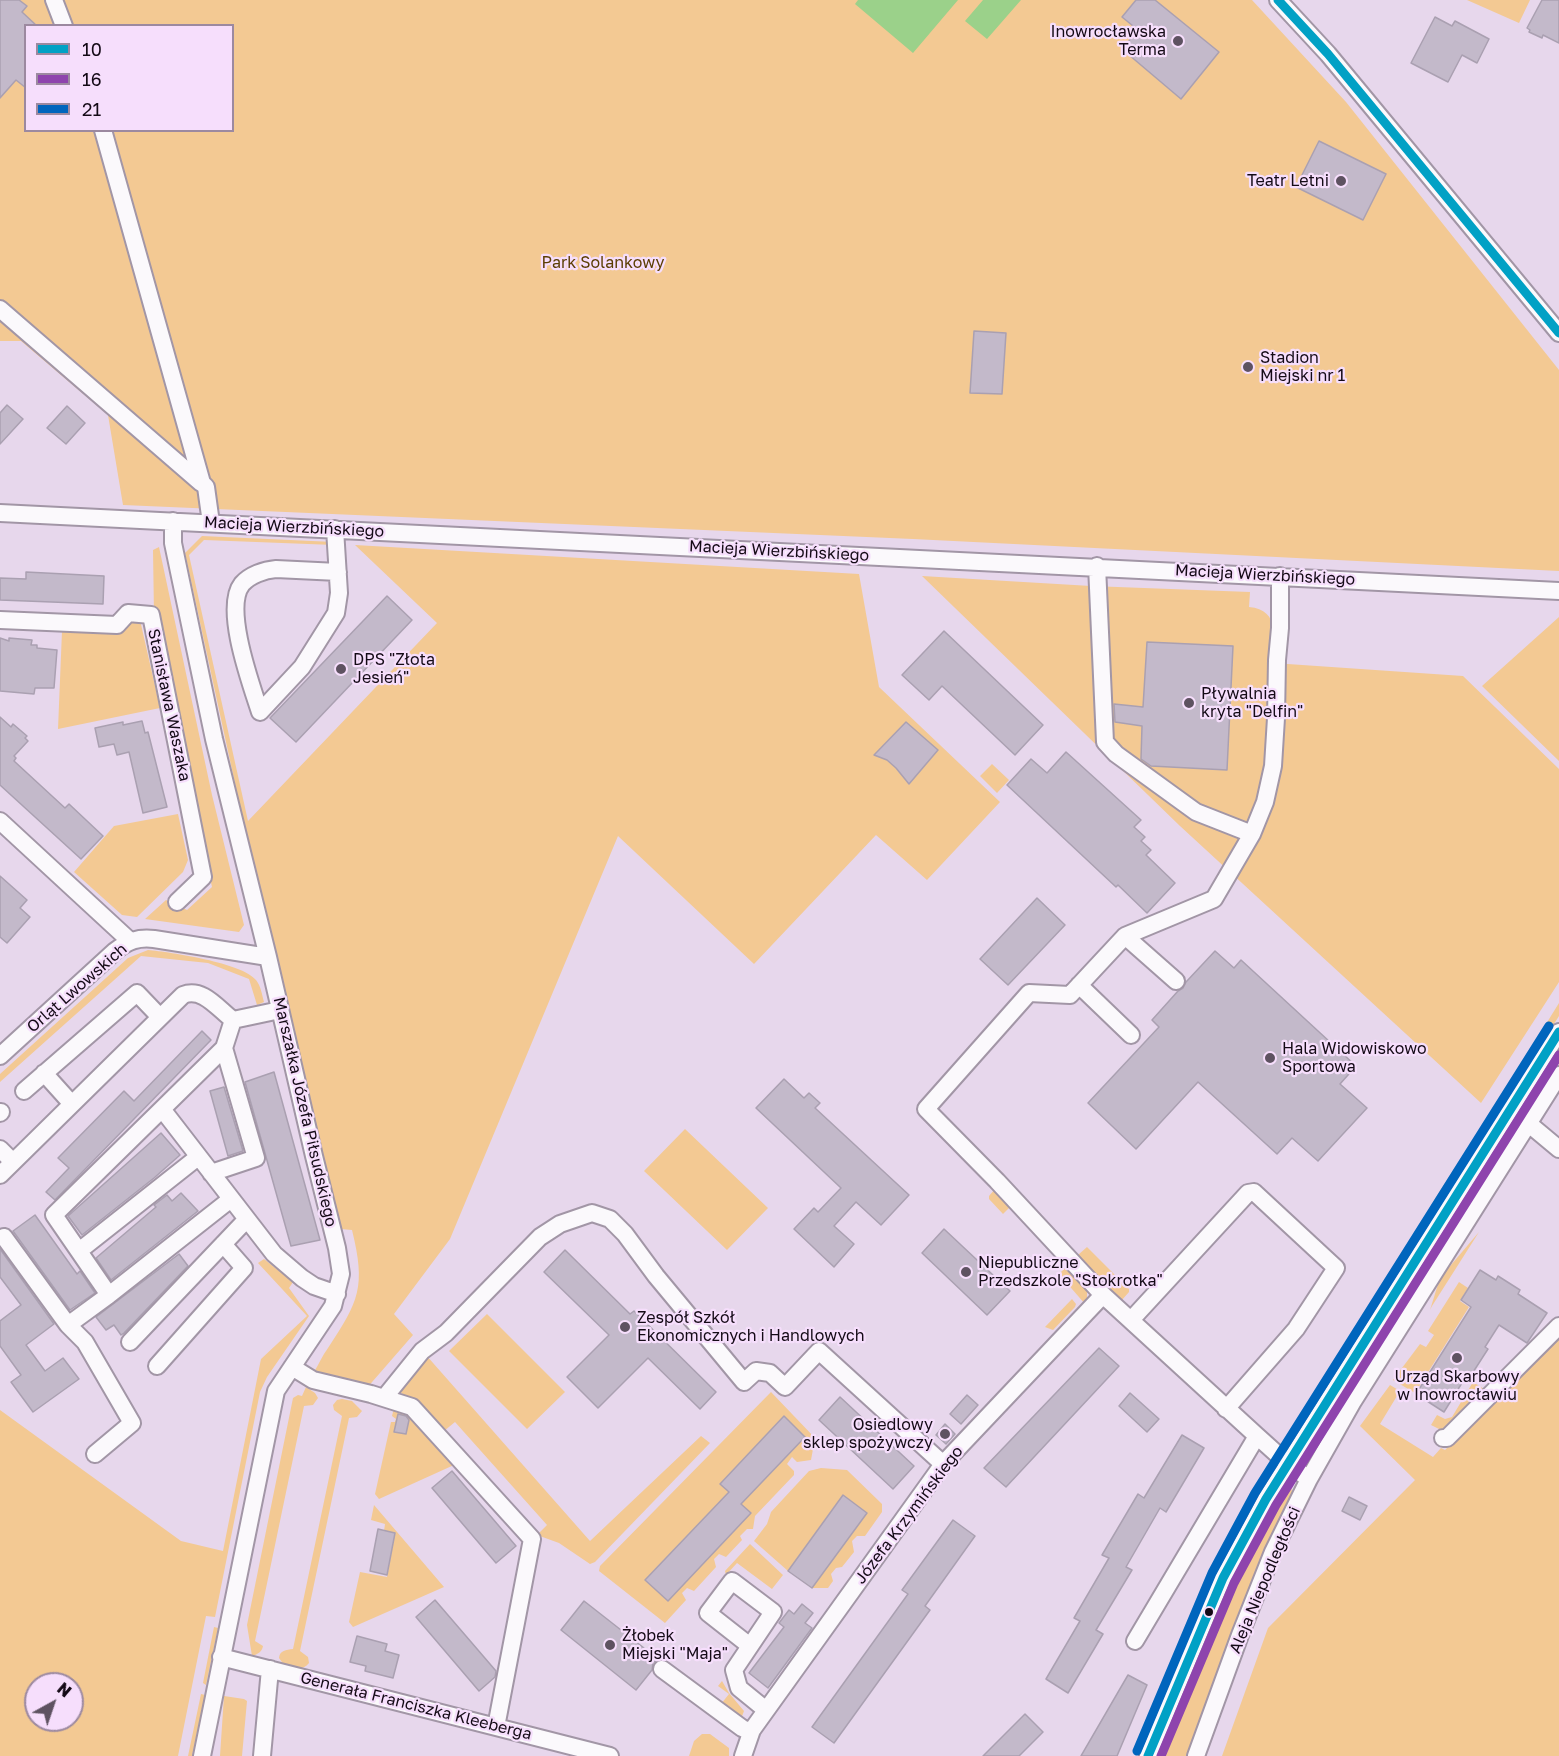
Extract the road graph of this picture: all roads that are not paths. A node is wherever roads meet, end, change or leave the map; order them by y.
1 (54, 0) edge
2 (1278, 0) edge
3 (63, 24) edge
4 (104, 132) edge
5 (0, 309) edge
6 (1559, 333) edge
7 (201, 483) junction
8 (0, 513) edge
9 (173, 521) junction
10 (211, 523) junction
11 (335, 529) junction
12 (1097, 566) junction
13 (338, 572) junction
14 (1280, 576) junction
15 (1559, 591) edge
16 (0, 620) edge
17 (0, 821) edge
18 (1252, 834) junction
19 (177, 902) dead end
20 (1125, 936) junction
21 (130, 941) junction
22 (268, 957) junction
23 (1176, 981) dead end
24 (1079, 985) junction
25 (280, 1010) junction
26 (159, 1016) junction
27 (233, 1020) junction
28 (1559, 1032) edge
29 (1131, 1035) dead end
30 (224, 1048) junction
31 (0, 1056) edge
32 (44, 1073) junction
33 (1559, 1075) edge
34 (24, 1090) dead end
35 (71, 1103) junction
36 (162, 1109) junction
37 (1529, 1124) junction
38 (0, 1149) edge
39 (1559, 1149) edge
40 (198, 1156) junction
41 (13, 1161) junction
42 (211, 1173) junction
43 (0, 1175) edge
44 (231, 1198) junction
45 (247, 1219) junction
46 (4, 1237) dead end
47 (223, 1244) junction
48 (79, 1251) junction
49 (337, 1294) junction
50 (1103, 1294) junction
51 (109, 1295) junction
52 (1131, 1320) junction
53 (68, 1325) junction
54 (1559, 1326) edge
55 (130, 1342) dead end
56 (157, 1366) dead end
57 (292, 1366) junction
58 (384, 1398) junction
59 (1226, 1409) junction
60 (1257, 1436) junction
61 (1443, 1438) dead end
62 (95, 1454) dead end
63 (1287, 1463) junction
64 (943, 1464) junction
65 (1309, 1479) junction
66 (1135, 1641) dead end
67 (750, 1646) dead end
68 (221, 1657) junction
69 (270, 1669) junction
70 (662, 1669) dead end
71 (216, 1690) junction
72 (766, 1710) junction
73 (496, 1727) junction
74 (751, 1732) junction
75 (202, 1756) edge
76 (211, 1756) edge
77 (262, 1756) edge
78 (610, 1756) edge
79 (743, 1756) edge
80 (1148, 1756) edge
81 (1196, 1756) edge

1 - 3 street
2 - 6 street
4 - 7 street
5 - 7 street
7 - 10 street
8 - 9 street, Macieja Wierzbińskiego
9 - 10 street, Macieja Wierzbińskiego
9 - 22 street, Marszałka Józefa Piłsudskiego
10 - 11 street, Macieja Wierzbińskiego
11 - 12 street, Macieja Wierzbińskiego
11 - 13 street
12 - 14 street, Macieja Wierzbińskiego
12 - 18 street
13 - 13 street
14 - 15 street, Macieja Wierzbińskiego
14 - 18 street
16 - 19 street, Stanisława Waszaka
17 - 21 street
18 - 20 street
20 - 23 street
20 - 24 street
21 - 22 street, Orląt Lwowskich
21 - 31 street, Orląt Lwowskich
22 - 25 street, Marszałka Józefa Piłsudskiego
24 - 29 street
24 - 50 street
25 - 27 street
25 - 49 street, Marszałka Józefa Piłsudskiego
26 - 27 street
26 - 32 street
26 - 35 street
27 - 30 street
28 - 63 street, Aleja Niepodległości
30 - 36 street
30 - 42 street
32 - 34 street
32 - 35 street
33 - 37 street, Aleja Niepodległości
35 - 41 street
36 - 40 street
36 - 48 street
37 - 39 street
37 - 65 street, Aleja Niepodległości
38 - 41 street
40 - 42 street
40 - 48 street
41 - 43 street
42 - 44 street
44 - 45 street
44 - 51 street
45 - 47 street
45 - 49 street
46 - 53 street
47 - 55 street
47 - 56 street
48 - 51 street
49 - 57 street, Marszałka Józefa Piłsudskiego
50 - 52 street
50 - 64 street, Józefa Krzymińskiego
51 - 53 street
52 - 59 street
52 - 59 street
53 - 62 street
54 - 61 street
57 - 58 street
57 - 68 street, Marszałka Józefa Piłsudskiego
58 - 64 street
58 - 73 street
59 - 60 street
60 - 63 street
60 - 66 street
63 - 65 street
63 - 80 street, Aleja Niepodległości
64 - 72 street, Józefa Krzymińskiego
65 - 81 street, Aleja Niepodległości
67 - 72 street
68 - 69 street, Generała Franciszka Kleeberga
68 - 71 street, Marszałka Józefa Piłsudskiego
69 - 73 street, Generała Franciszka Kleeberga
69 - 77 street
70 - 74 street
71 - 75 street, Marszałka Józefa Piłsudskiego
71 - 76 street, Marszałka Józefa Piłsudskiego
72 - 74 street, Józefa Krzymińskiego
73 - 78 street, Generała Franciszka Kleeberga
74 - 79 street, Józefa Krzymińskiego

